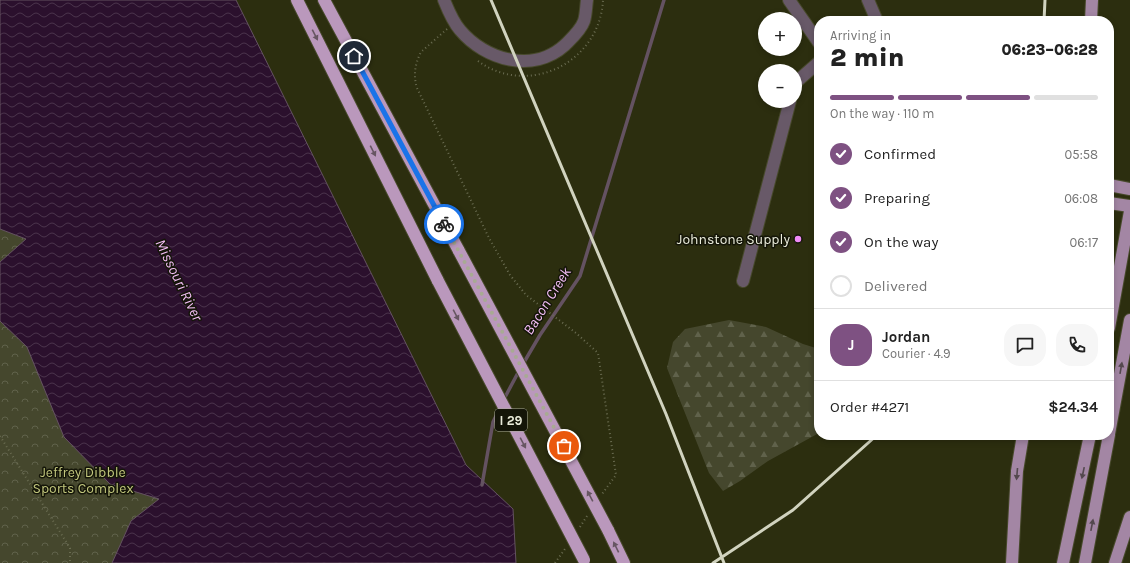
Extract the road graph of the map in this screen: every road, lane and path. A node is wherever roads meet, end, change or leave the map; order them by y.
1 (297, 0) edge
2 (324, 0) edge
3 (444, 0) edge
4 (587, 0) edge
5 (789, 0) edge
6 (868, 0) edge
7 (1092, 0) edge
8 (875, 16) edge
9 (1091, 16) edge
10 (445, 31) dead end
11 (814, 36) edge
12 (814, 66) edge
13 (802, 77) edge
14 (788, 108) edge
15 (1114, 187) edge
16 (1130, 189) edge
17 (1114, 204) edge
18 (1130, 206) edge
19 (1130, 211) edge
20 (743, 281) dead end
21 (1114, 300) edge
22 (1130, 320) edge
23 (1114, 408) edge
24 (0, 436) edge
25 (1022, 440) edge
26 (1089, 440) edge
27 (1108, 440) edge
28 (599, 500) dead end
29 (590, 512) dead end
30 (1130, 517) edge
31 (577, 531) dead end
32 (568, 544) dead end
33 (585, 562) edge
34 (70, 563) edge
35 (555, 563) edge
36 (624, 563) edge
37 (1012, 563) edge
38 (1063, 563) edge
39 (1085, 563) edge
40 (1115, 563) edge

1 -> 33 highway, I 29, bridge
36 -> 2 highway, I 29, bridge
3 - 4 street
5 - 11 street
6 - 8 street
7 - 9 main road
10 - 28 path
12 - 13 street
14 - 20 street
15 - 16 main road
17 - 18 main road
19 - 21 main road
23 -> 22 main road
24 - 34 path
25 -> 37 main road
26 -> 38 main road
39 -> 27 main road
29 - 31 path
30 - 40 main road
32 - 35 path

